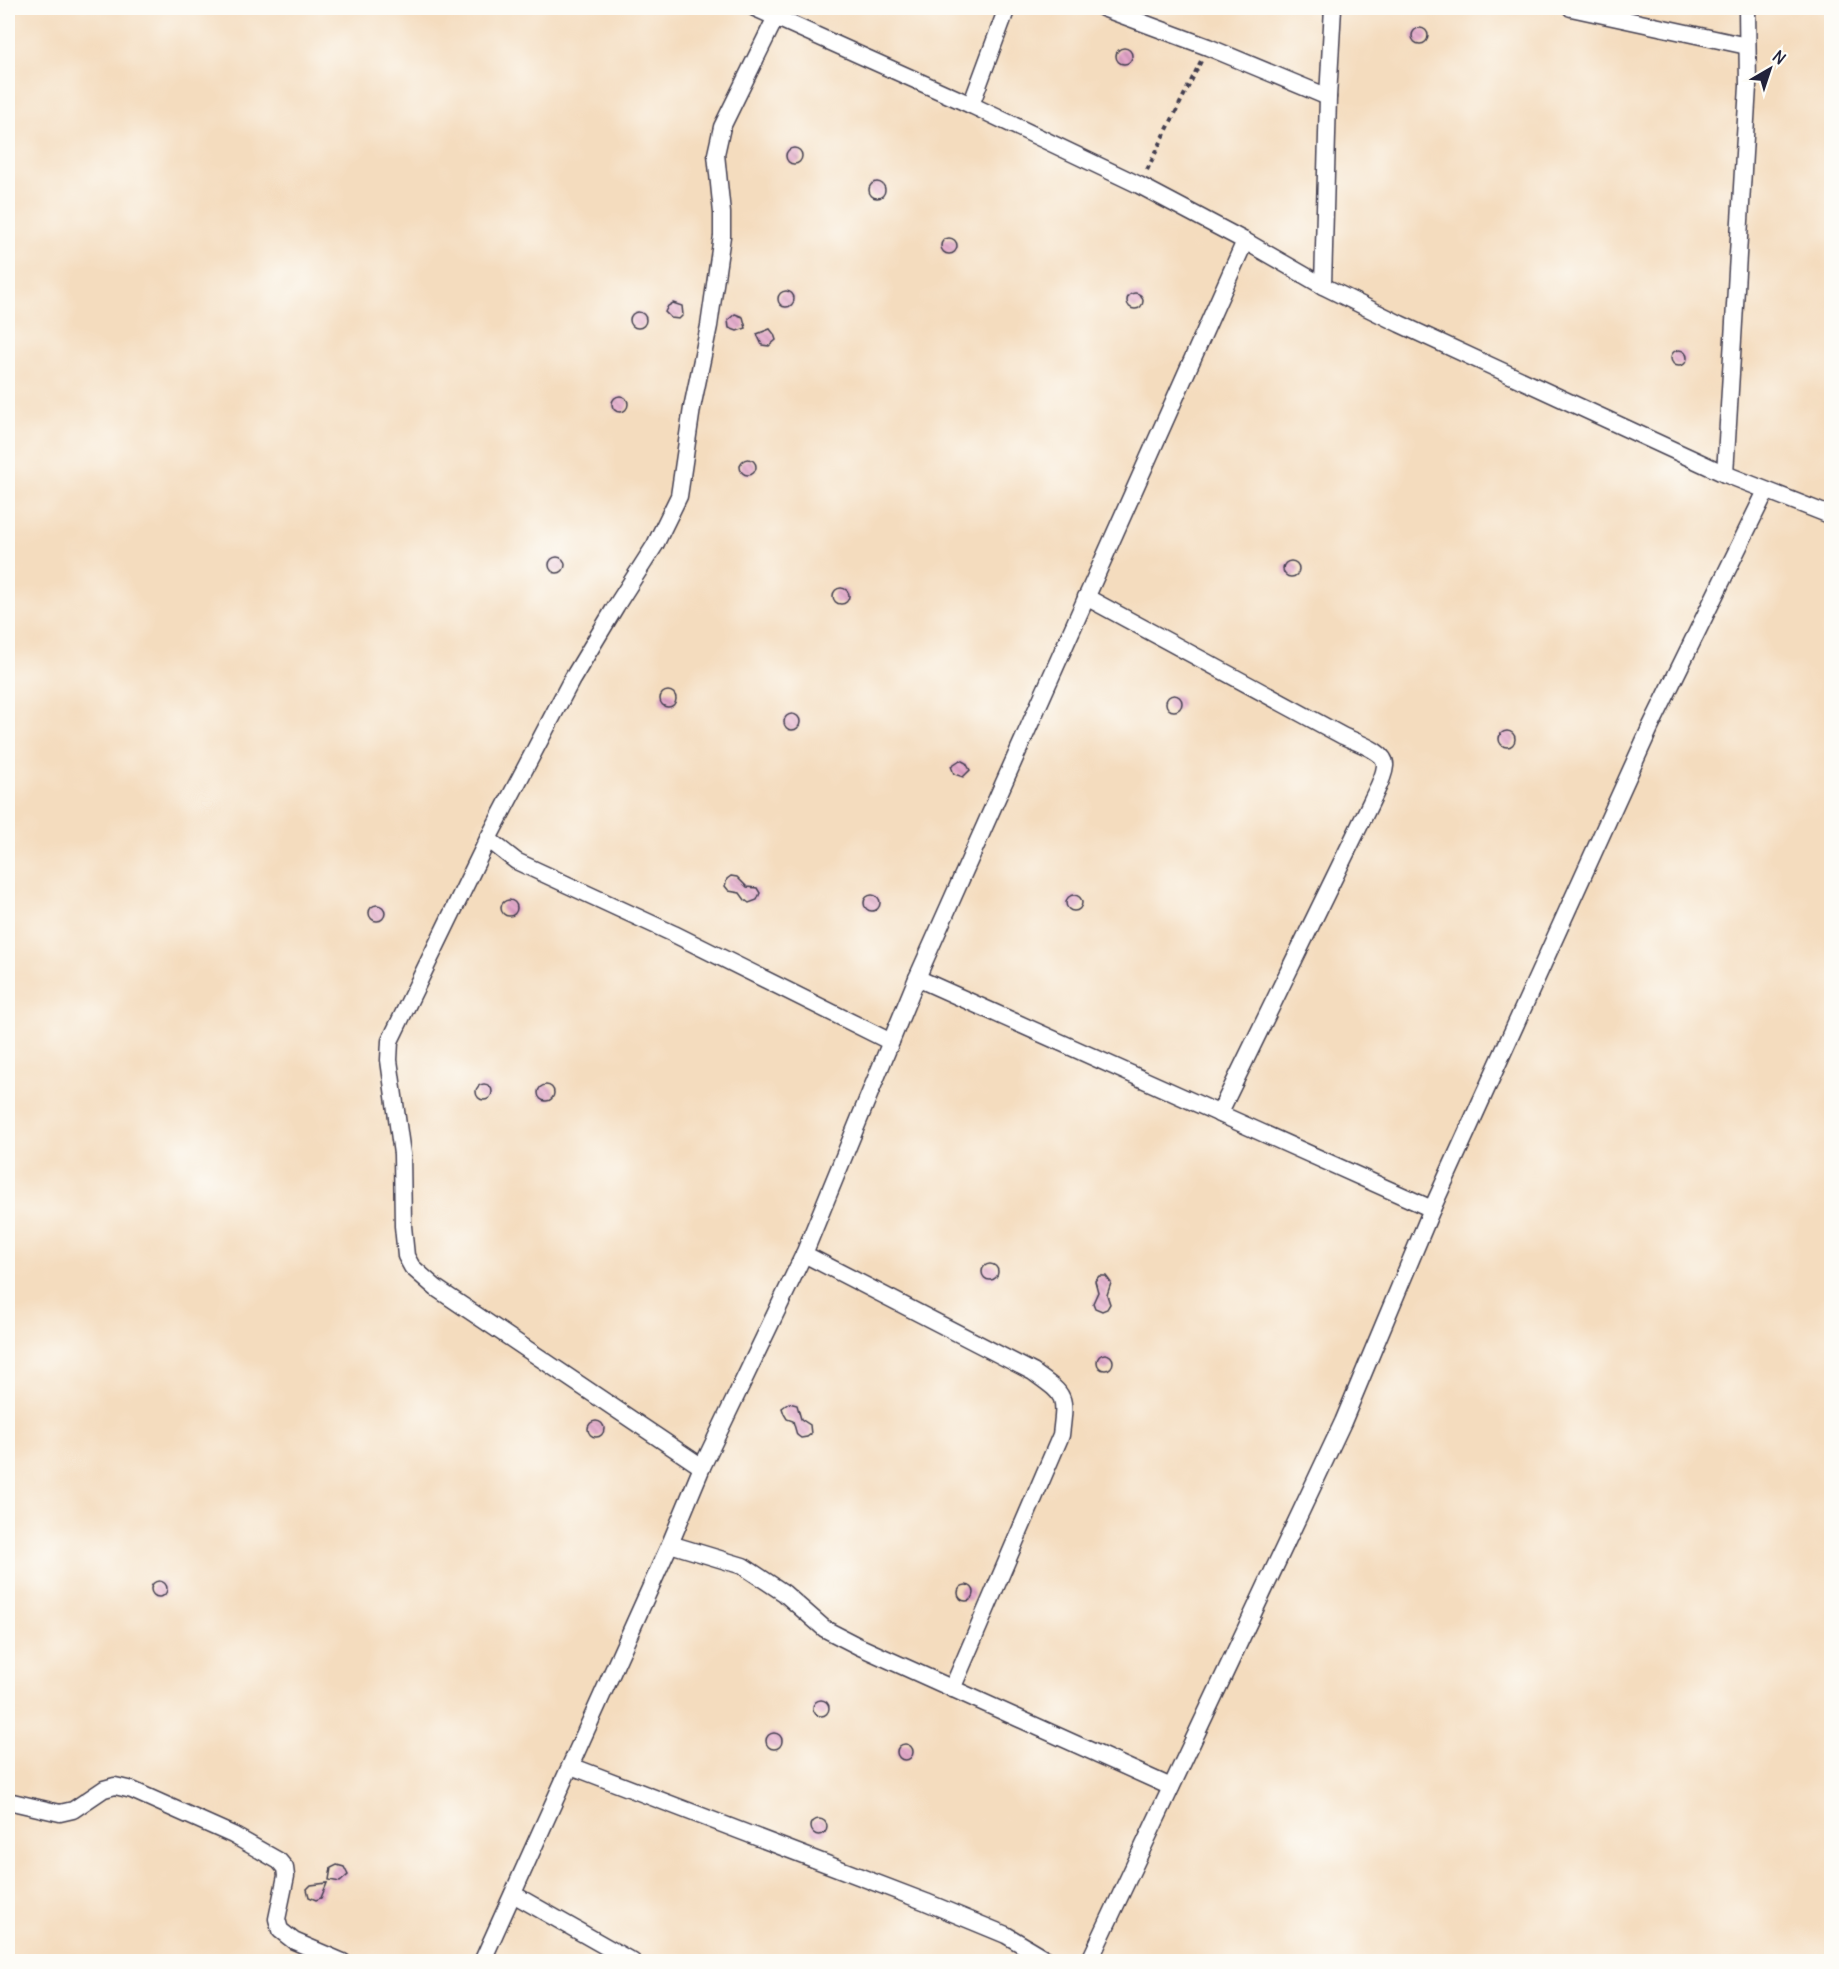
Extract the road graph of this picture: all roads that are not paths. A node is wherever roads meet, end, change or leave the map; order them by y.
1 (755, 8) edge
2 (1007, 8) edge
3 (1103, 8) edge
4 (1334, 8) edge
5 (1571, 8) edge
6 (1748, 8) edge
7 (780, 12) edge
8 (1747, 46) junction
9 (1328, 97) junction
10 (971, 105) junction
11 (1245, 241) junction
12 (1323, 286) junction
13 (1725, 474) junction
14 (1766, 491) junction
15 (1832, 516) edge
16 (1086, 597) junction
17 (488, 839) junction
18 (917, 978) junction
19 (891, 1041) junction
20 (1219, 1114) junction
21 (1432, 1209) junction
22 (804, 1254) junction
23 (702, 1467) junction
24 (670, 1544) junction
25 (952, 1689) junction
26 (571, 1766) junction
27 (1171, 1787) junction
28 (8, 1801) edge
29 (513, 1894) junction
30 (343, 1962) edge
31 (482, 1962) edge
32 (633, 1962) edge
33 (1051, 1962) edge
34 (1089, 1962) edge

1 - 7 street
2 - 10 street
3 - 9 street
4 - 9 street
5 - 8 street
6 - 8 street
7 - 10 street
7 - 17 street
8 - 13 street
9 - 12 street
10 - 11 street
11 - 12 street
11 - 16 street
12 - 13 street
13 - 14 street
14 - 15 street
14 - 21 street
16 - 18 street
16 - 20 street
17 - 19 street
17 - 23 street
18 - 19 street
18 - 20 street
19 - 22 street
20 - 21 street
21 - 27 street
22 - 23 street
22 - 25 street
23 - 24 street
24 - 25 street
24 - 26 street
25 - 27 street
26 - 29 street
26 - 33 street
27 - 34 street
28 - 30 street
29 - 31 street
29 - 32 street

